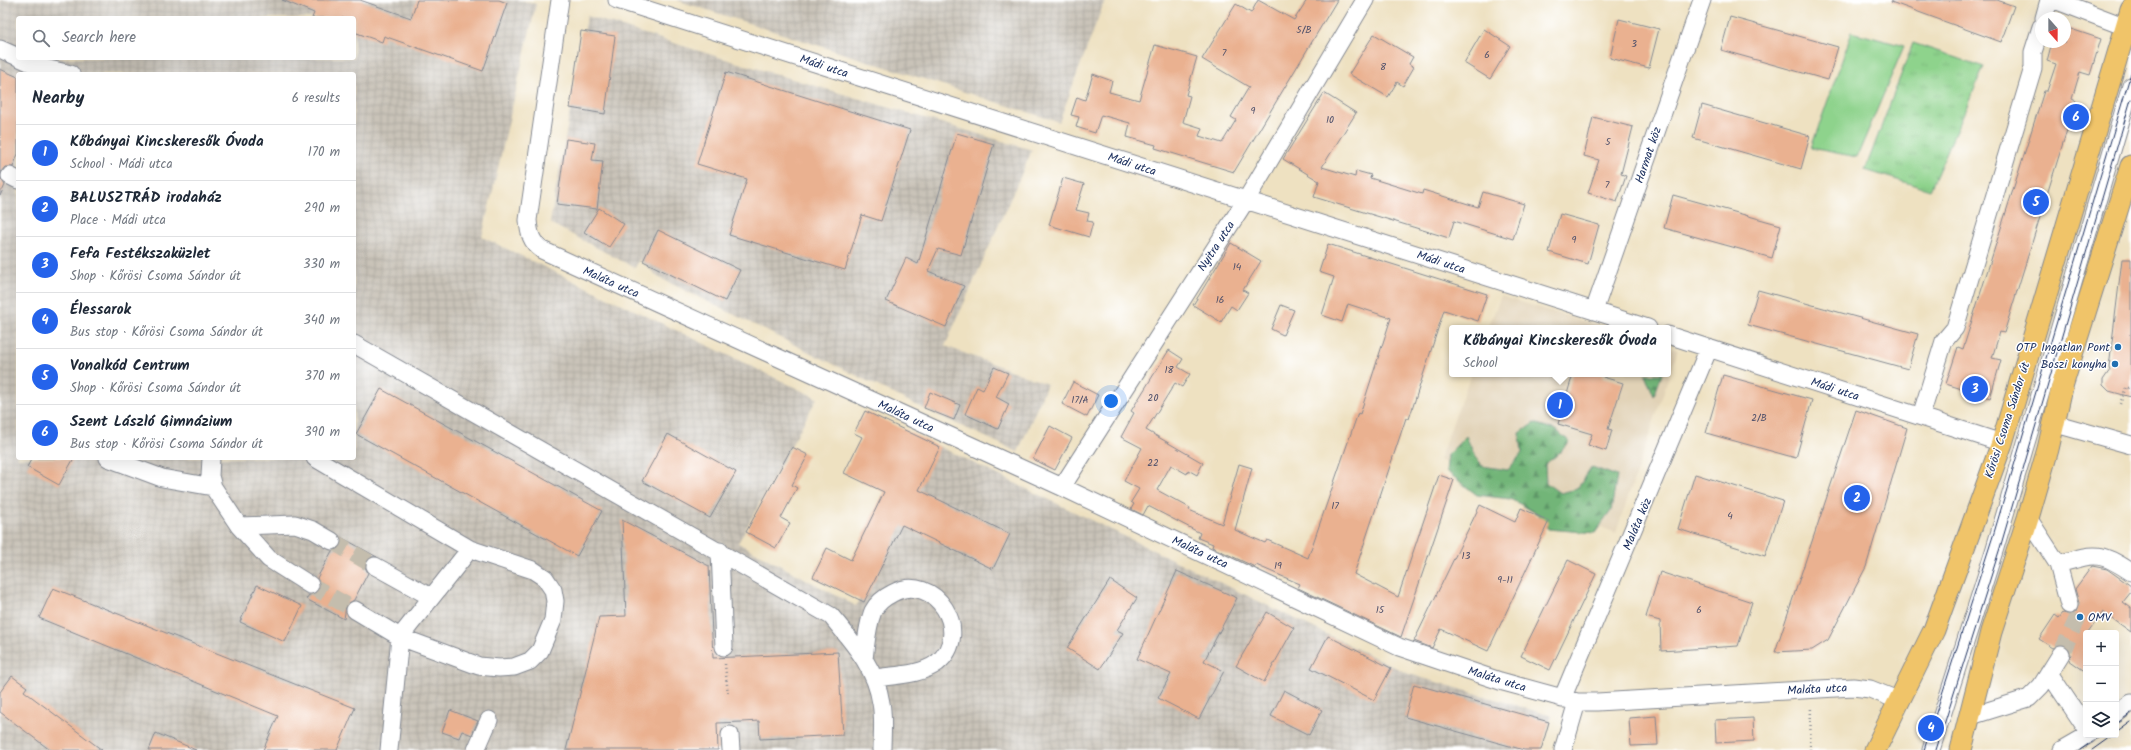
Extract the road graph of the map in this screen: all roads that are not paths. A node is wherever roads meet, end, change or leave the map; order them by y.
1 (560, 0) edge
2 (617, 0) edge
3 (1364, 0) edge
4 (1702, 0) edge
5 (2050, 0) edge
6 (2055, 0) edge
7 (2046, 12) edge
8 (2130, 22) edge
9 (2035, 46) edge
10 (0, 48) edge
11 (16, 56) edge
12 (23, 60) edge
13 (61, 72) edge
14 (2131, 86) edge
15 (2131, 166) edge
16 (1246, 200) junction
17 (1594, 310) junction
18 (1639, 325) edge
19 (1671, 336) edge
20 (356, 345) edge
21 (2074, 347) junction
22 (1709, 348) junction
23 (1921, 416) junction
24 (2054, 423) junction
25 (2002, 443) junction
26 (2131, 445) edge
27 (113, 460) edge
28 (211, 460) edge
29 (318, 460) edge
30 (2013, 485) junction
31 (213, 487) junction
32 (1062, 487) junction
33 (2028, 518) junction
34 (239, 526) junction
35 (332, 541) tunnel mouth
36 (470, 549) junction
37 (720, 551) junction
38 (2058, 564) junction
39 (375, 566) tunnel mouth
40 (2131, 572) edge
41 (310, 586) tunnel mouth
42 (431, 597) junction
43 (2069, 605) tunnel mouth
44 (355, 610) tunnel mouth
45 (400, 637) junction
46 (724, 647) road end
47 (2061, 654) tunnel mouth
48 (864, 659) junction
49 (2049, 673) junction
50 (876, 678) junction
51 (1569, 700) junction
52 (1900, 701) junction
53 (2131, 703) edge
54 (2119, 712) edge
55 (1968, 717) junction
56 (489, 720) dead end
57 (2083, 724) edge
58 (2083, 738) edge
59 (389, 750) edge
60 (476, 750) edge
61 (882, 750) edge
62 (1563, 750) edge
63 (1874, 750) edge
64 (1931, 750) edge
65 (1961, 750) edge
66 (2062, 750) edge

1 - 32 street, Maláta utca
2 - 16 street, Mádi utca
3 - 16 street, Nyitra utca
4 - 17 street, Harmat köz
5 - 7 street
6 - 8 street
8 - 25 main road, Kőrösi Csoma Sándor út
9 - 23 street
10 - 11 street
12 - 13 street
14 - 30 street
15 - 21 main road
16 - 17 street, Mádi utca
16 - 32 street, Nyitra utca
17 - 18 street, Mádi utca
19 - 22 street, Mádi utca
20 - 37 street
21 - 24 main road
21 - 30 street
22 - 23 street, Mádi utca
22 - 51 street, Maláta köz
23 - 25 street, Mádi utca
24 - 26 street
24 - 33 main road
25 - 52 main road, Kőrösi Csoma Sándor út
27 - 31 street
28 - 31 street
29 - 36 street
30 - 64 street
31 - 34 street
32 - 51 street, Maláta utca
33 - 38 street
33 - 55 main road
34 - 35 street
34 - 41 street
36 - 42 street
36 - 45 street
37 - 46 street
37 - 48 street
38 - 40 street
38 - 43 street
39 - 42 street
42 - 45 street
44 - 45 street
45 - 59 street
47 - 49 street
48 - 50 street
48 - 50 street
49 - 55 street
49 - 57 street
50 - 61 street
51 - 52 street, Maláta utca
51 - 62 street, Maláta köz
52 - 63 main road, Kőrösi Csoma Sándor út
53 - 54 street
55 - 65 main road
56 - 60 street
58 - 66 street

